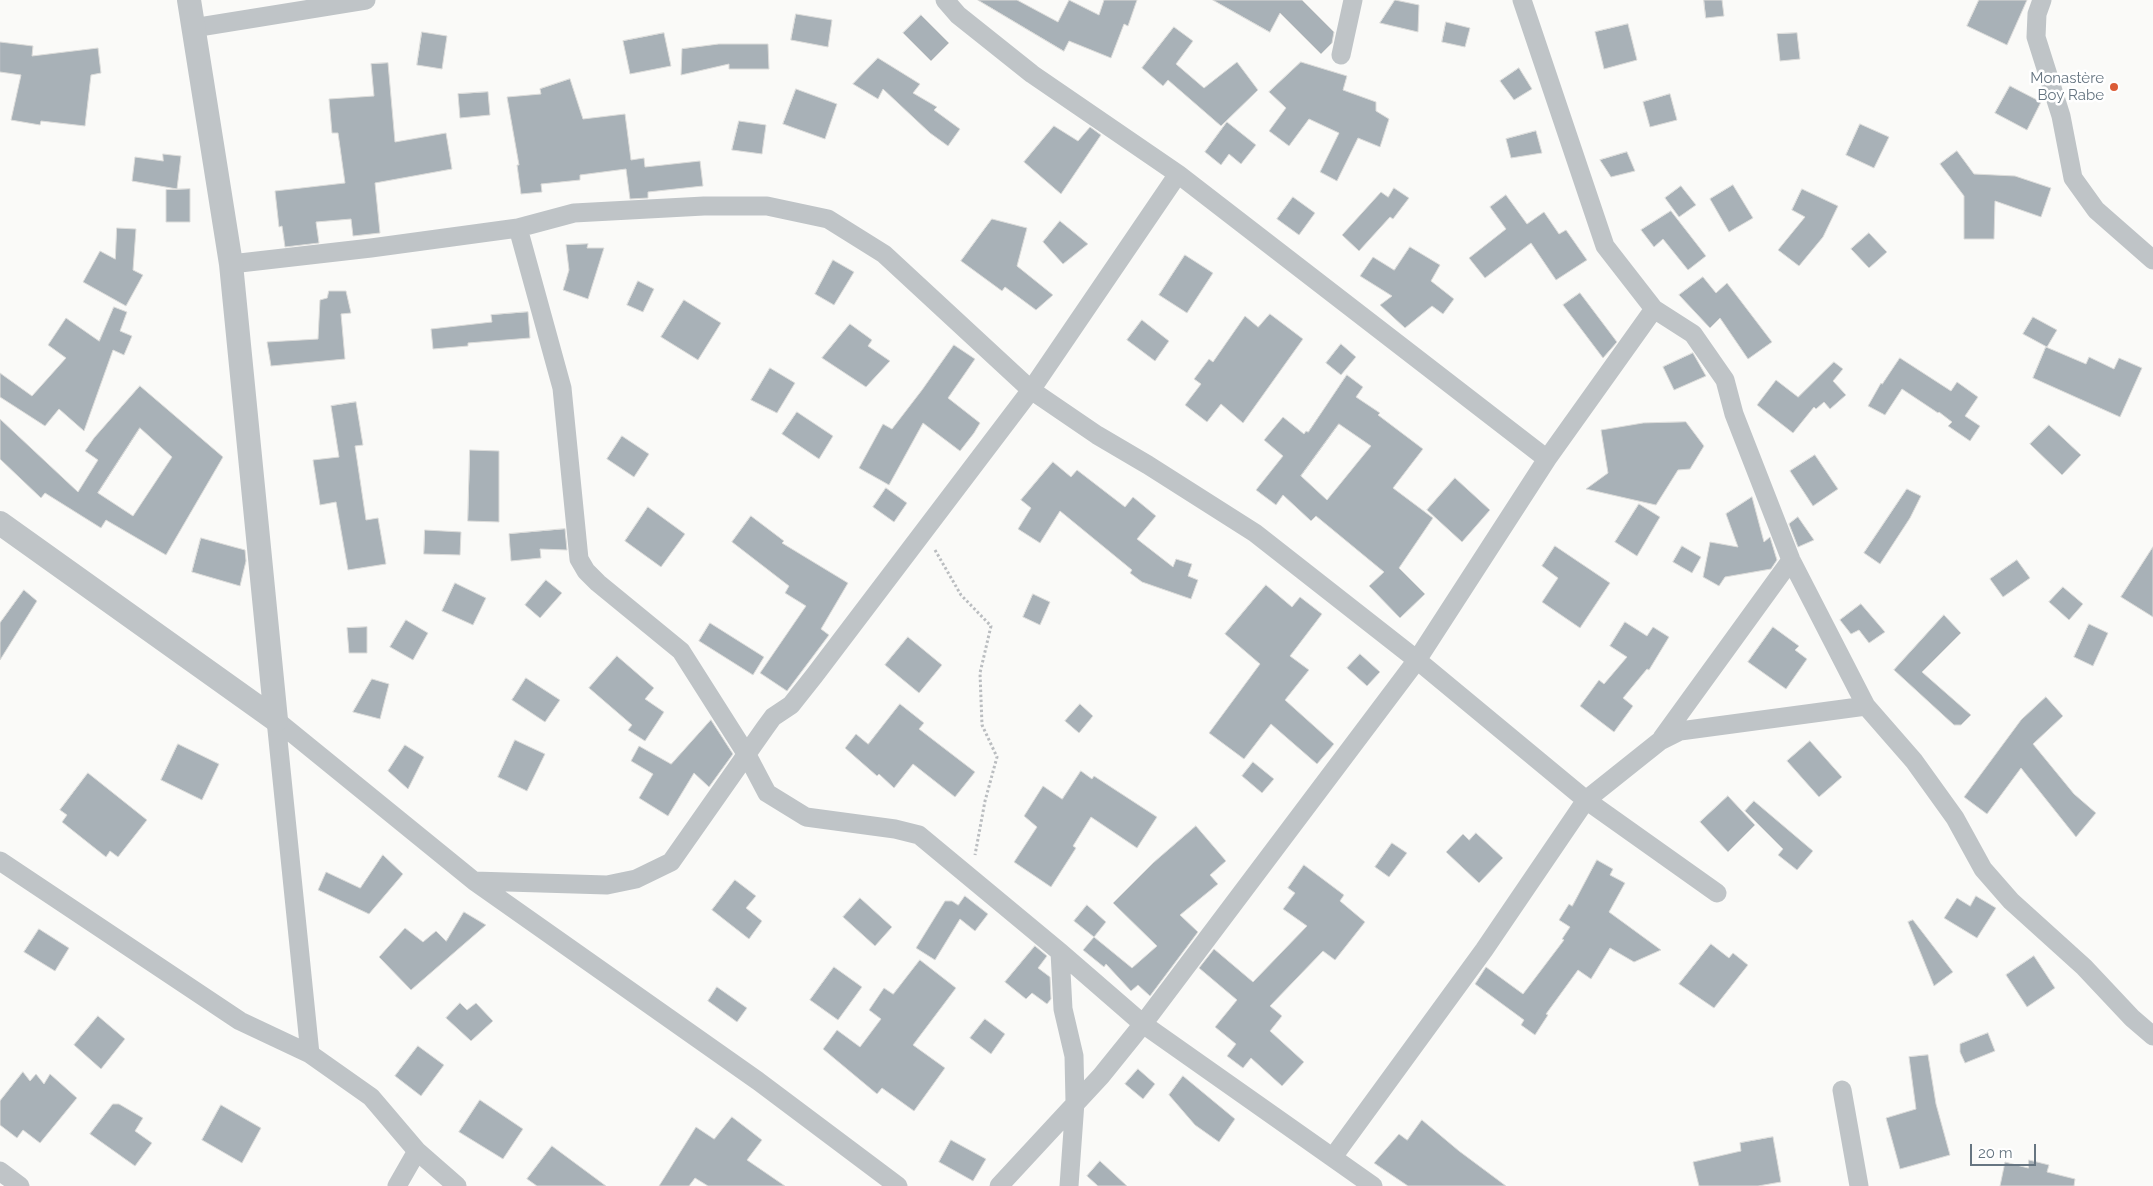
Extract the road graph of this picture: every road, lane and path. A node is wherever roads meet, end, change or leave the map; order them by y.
1 (189, 0) edge
2 (366, 0) edge
3 (945, 0) edge
4 (1353, 0) edge
5 (1522, 0) edge
6 (2042, 0) edge
7 (193, 28) junction
8 (1341, 55) dead end
9 (1178, 174) junction
10 (518, 228) junction
11 (2153, 260) edge
12 (231, 264) junction
13 (1654, 309) junction
14 (1032, 390) junction
15 (1547, 459) junction
16 (0, 524) edge
17 (925, 532) junction
18 (1791, 560) junction
19 (1417, 660) junction
20 (1866, 706) junction
21 (276, 720) junction
22 (1660, 741) junction
23 (747, 754) junction
24 (1586, 800) junction
25 (0, 861) edge
26 (971, 878) junction
27 (474, 881) junction
28 (1717, 894) dead end
29 (1060, 952) junction
30 (1143, 1024) junction
31 (2153, 1036) edge
32 (310, 1054) junction
33 (1842, 1090) dead end
34 (1075, 1102) junction
35 (417, 1151) junction
36 (1333, 1158) junction
37 (0, 1171) edge
38 (20, 1186) edge
39 (397, 1186) edge
40 (457, 1186) edge
41 (898, 1186) edge
42 (999, 1186) edge
43 (1068, 1186) edge
44 (1373, 1186) edge
45 (1859, 1186) edge

1 - 7 street
2 - 7 street
3 - 9 street
4 - 8 street
5 - 13 street
6 - 11 street
7 - 12 street
9 - 14 street
9 - 15 street
10 - 12 street
10 - 14 street
10 - 23 street
12 - 21 street
13 - 15 street
13 - 18 street
14 - 17 street
14 - 19 street
15 - 19 street
16 - 21 street
17 - 23 street
17 - 26 path
18 - 20 street
18 - 22 street
19 - 24 street
19 - 30 street
20 - 22 street
20 - 31 street
21 - 27 street
21 - 32 street
22 - 24 street
23 - 26 street
23 - 27 street
24 - 28 street
24 - 36 street
25 - 32 street
26 - 29 street
27 - 41 street
29 - 30 street
29 - 34 street
30 - 34 street
30 - 36 street
32 - 35 street
33 - 45 street
34 - 42 street
34 - 43 street
35 - 39 street
35 - 40 street
36 - 44 street
37 - 38 street

